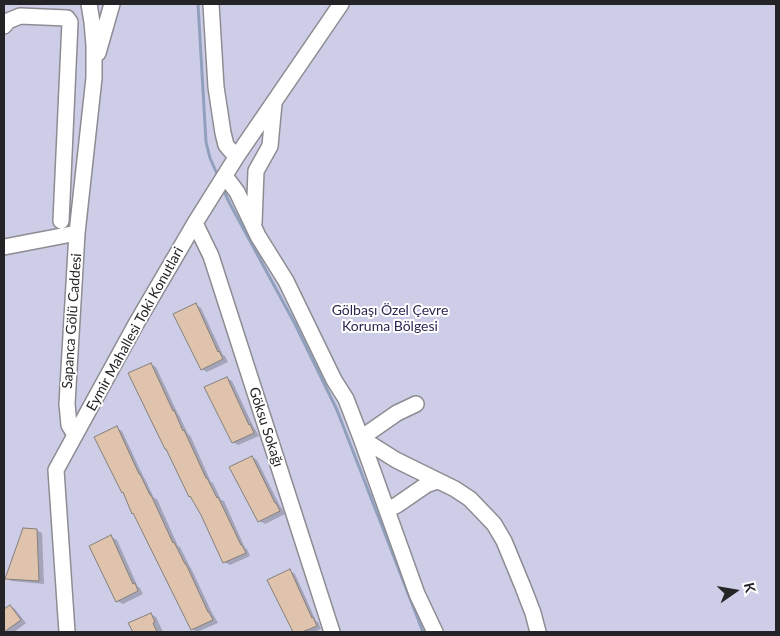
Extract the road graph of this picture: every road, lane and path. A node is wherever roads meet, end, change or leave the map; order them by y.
1 (88, 4) edge
2 (112, 4) edge
3 (211, 4) edge
4 (341, 4) edge
5 (4, 26) edge
6 (94, 66) junction
7 (274, 101) junction
8 (65, 125) junction
9 (89, 127) junction
10 (238, 156) junction
11 (225, 176) junction
12 (61, 221) dead end
13 (195, 223) junction
14 (254, 228) junction
15 (77, 234) junction
16 (4, 247) edge
17 (416, 404) dead end
18 (76, 435) junction
19 (361, 438) junction
20 (436, 481) junction
21 (387, 510) junction
22 (67, 632) edge
23 (332, 632) edge
24 (435, 632) edge
25 (538, 632) edge

1 - 6 street, Sapanca Gölü Caddesi
2 - 6 street
3 - 10 street
4 - 7 street, Eymir Mahallesi Toki Konutlari
5 - 8 street
6 - 9 street, Sapanca Gölü Caddesi
7 - 10 street, Eymir Mahallesi Toki Konutlari
7 - 14 street
8 - 9 street
8 - 12 street
9 - 15 street, Sapanca Gölü Caddesi
10 - 11 street, Eymir Mahallesi Toki Konutlari
11 - 13 street, Eymir Mahallesi Toki Konutlari
11 - 14 street
13 - 18 street, Eymir Mahallesi Toki Konutlari
13 - 23 street, Göksu Sokağı
14 - 19 street
15 - 16 street
15 - 18 street, Sapanca Gölü Caddesi
17 - 19 street
18 - 22 street
19 - 20 street
19 - 21 street
20 - 21 street
20 - 25 street
21 - 24 street

